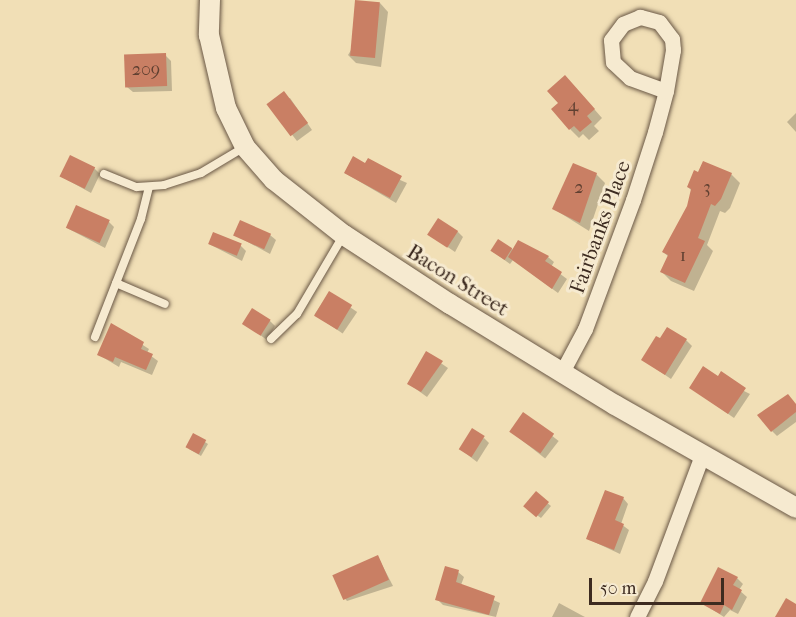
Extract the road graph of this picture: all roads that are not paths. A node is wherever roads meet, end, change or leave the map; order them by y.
1 (210, 0) edge
2 (666, 91) junction
3 (244, 147) junction
4 (104, 174) dead end
5 (149, 187) junction
6 (344, 235) junction
7 (116, 283) junction
8 (165, 304) dead end
9 (95, 337) dead end
10 (271, 339) dead end
11 (562, 372) junction
12 (702, 455) junction
13 (796, 508) edge
14 (637, 617) edge

1 - 3 street, Bacon Street
2 - 2 street, Fairbanks Place
2 - 11 street, Fairbanks Place
3 - 5 lane
3 - 6 street, Bacon Street
4 - 5 lane
5 - 7 lane
6 - 10 lane
6 - 11 street, Bacon Street
7 - 8 lane
7 - 9 lane
11 - 12 street, Bacon Street
12 - 13 street, Bacon Street
12 - 14 street

